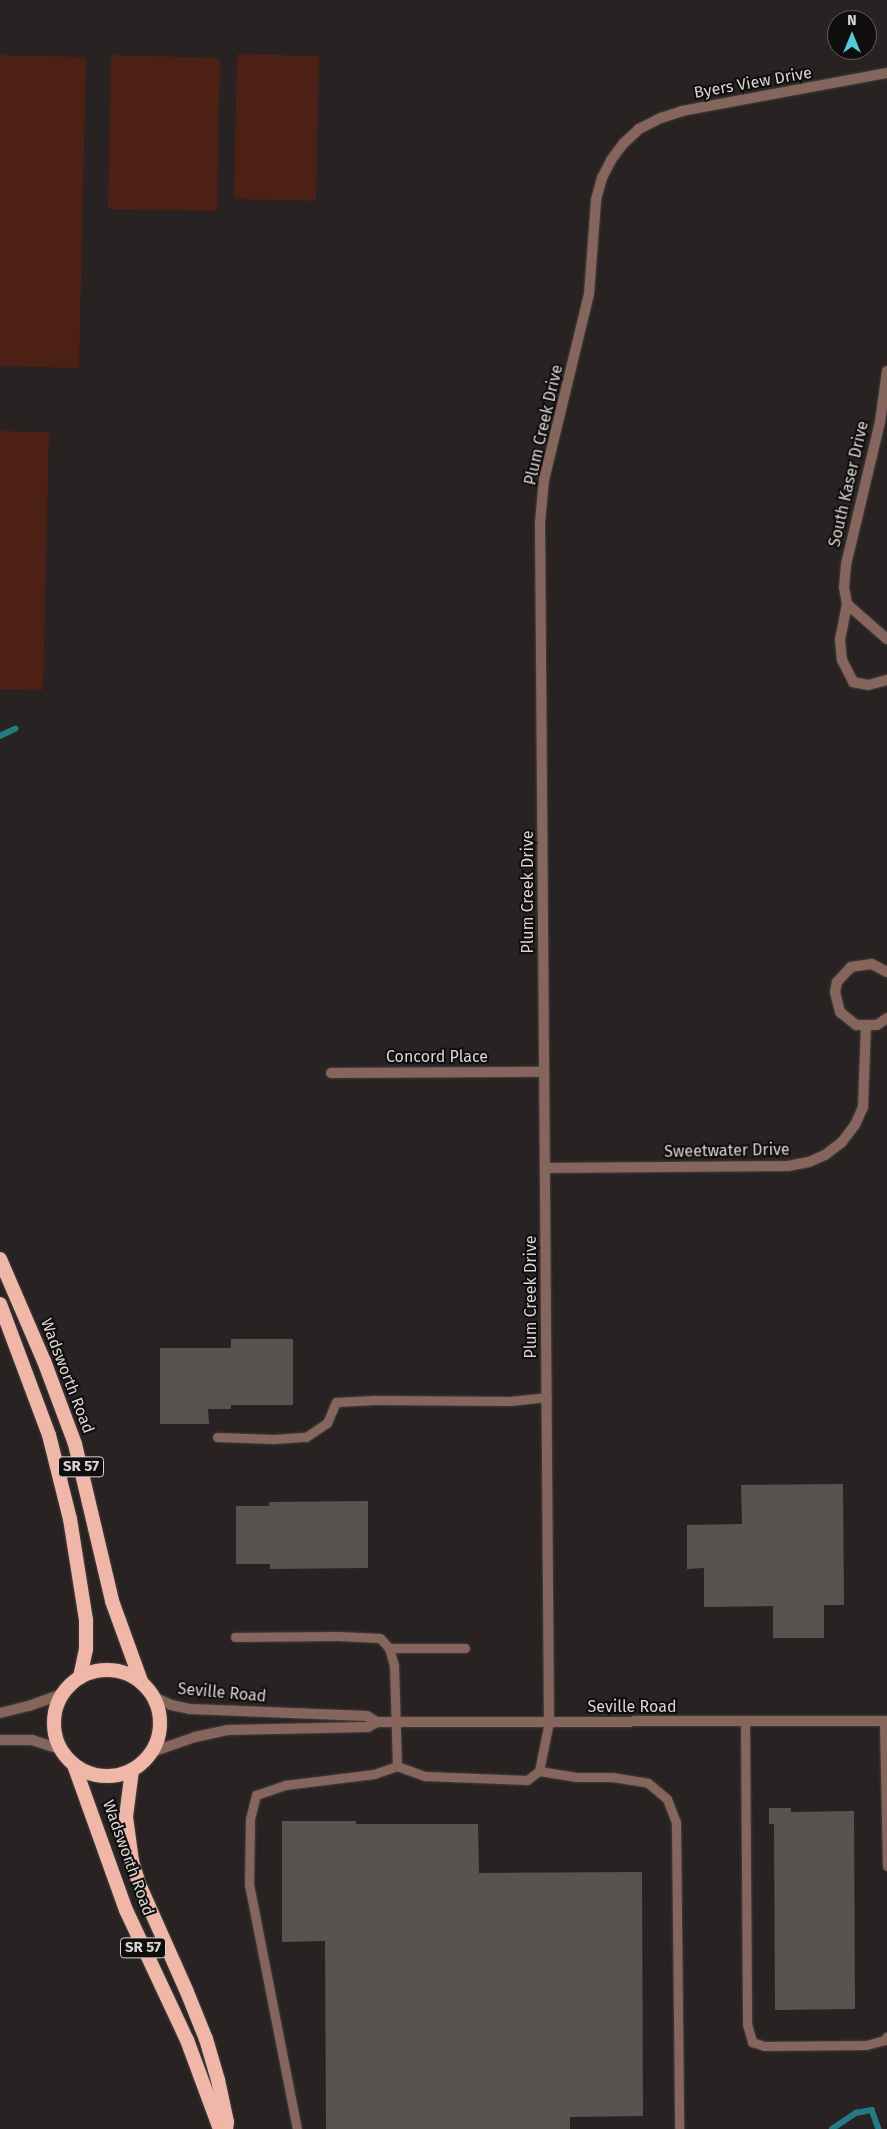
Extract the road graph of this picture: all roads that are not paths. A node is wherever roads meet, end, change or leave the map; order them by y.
1 (887, 73) edge
2 (682, 111) joint
3 (887, 371) edge
4 (848, 604) junction
5 (887, 639) edge
6 (887, 680) edge
7 (887, 972) edge
8 (887, 1018) edge
9 (866, 1026) junction
10 (544, 1072) junction
11 (331, 1073) dead end
12 (545, 1168) junction
13 (0, 1259) edge
14 (0, 1304) edge
15 (546, 1397) junction
16 (217, 1437) dead end
17 (235, 1637) dead end
18 (389, 1648) junction
19 (465, 1648) dead end
20 (80, 1678) junction
21 (141, 1681) junction
22 (62, 1694) junction
23 (154, 1697) junction
24 (0, 1713) edge
25 (745, 1721) junction
26 (885, 1721) edge
27 (377, 1722) junction
28 (396, 1722) junction
29 (549, 1722) junction
30 (0, 1740) edge
31 (60, 1749) junction
32 (152, 1752) junction
33 (74, 1765) junction
34 (397, 1766) junction
35 (132, 1770) junction
36 (539, 1771) junction
37 (887, 1866) edge
38 (887, 2036) edge
39 (220, 2129) edge
40 (226, 2129) edge
41 (297, 2129) edge
42 (679, 2129) edge

1 - 2 street, Byers View Drive
2 - 10 street, Plum Creek Drive
3 - 4 street, South Kaser Drive
4 - 5 street
4 - 6 street, South Kaser Drive
7 - 9 street
8 - 9 street
9 - 12 street, Sweetwater Drive
10 - 11 street, Concord Place
10 - 12 street, Plum Creek Drive
12 - 15 street, Plum Creek Drive
13 - 21 highway, Wadsworth Road / SR 57
14 - 20 highway, SR 57
15 - 16 lane
15 - 29 street, Plum Creek Drive
17 - 18 lane
18 - 19 lane
18 - 28 lane
20 - 21 highway, Wadsworth Road
20 - 22 highway, Wadsworth Road
21 - 23 highway, Wadsworth Road / SR 57
22 - 24 street
22 - 31 highway, Wadsworth Road / SR 57
23 - 27 street, Seville Road
23 - 32 highway, Wadsworth Road / SR 57
25 - 26 street, Seville Road
25 - 29 street, Seville Road
25 - 38 lane
26 - 37 lane
27 - 28 street, Seville Road
27 - 32 street, Seville Road
28 - 29 street, Seville Road
28 - 34 lane
29 - 36 lane
30 - 31 street
31 - 33 highway, Wadsworth Road / SR 57
32 - 35 highway, Wadsworth Road / SR 57
33 - 35 highway, Wadsworth Road
33 - 39 highway, Wadsworth Road / SR 57
34 - 36 lane
34 - 41 lane
35 - 40 highway, Wadsworth Road / SR 57
36 - 42 lane

